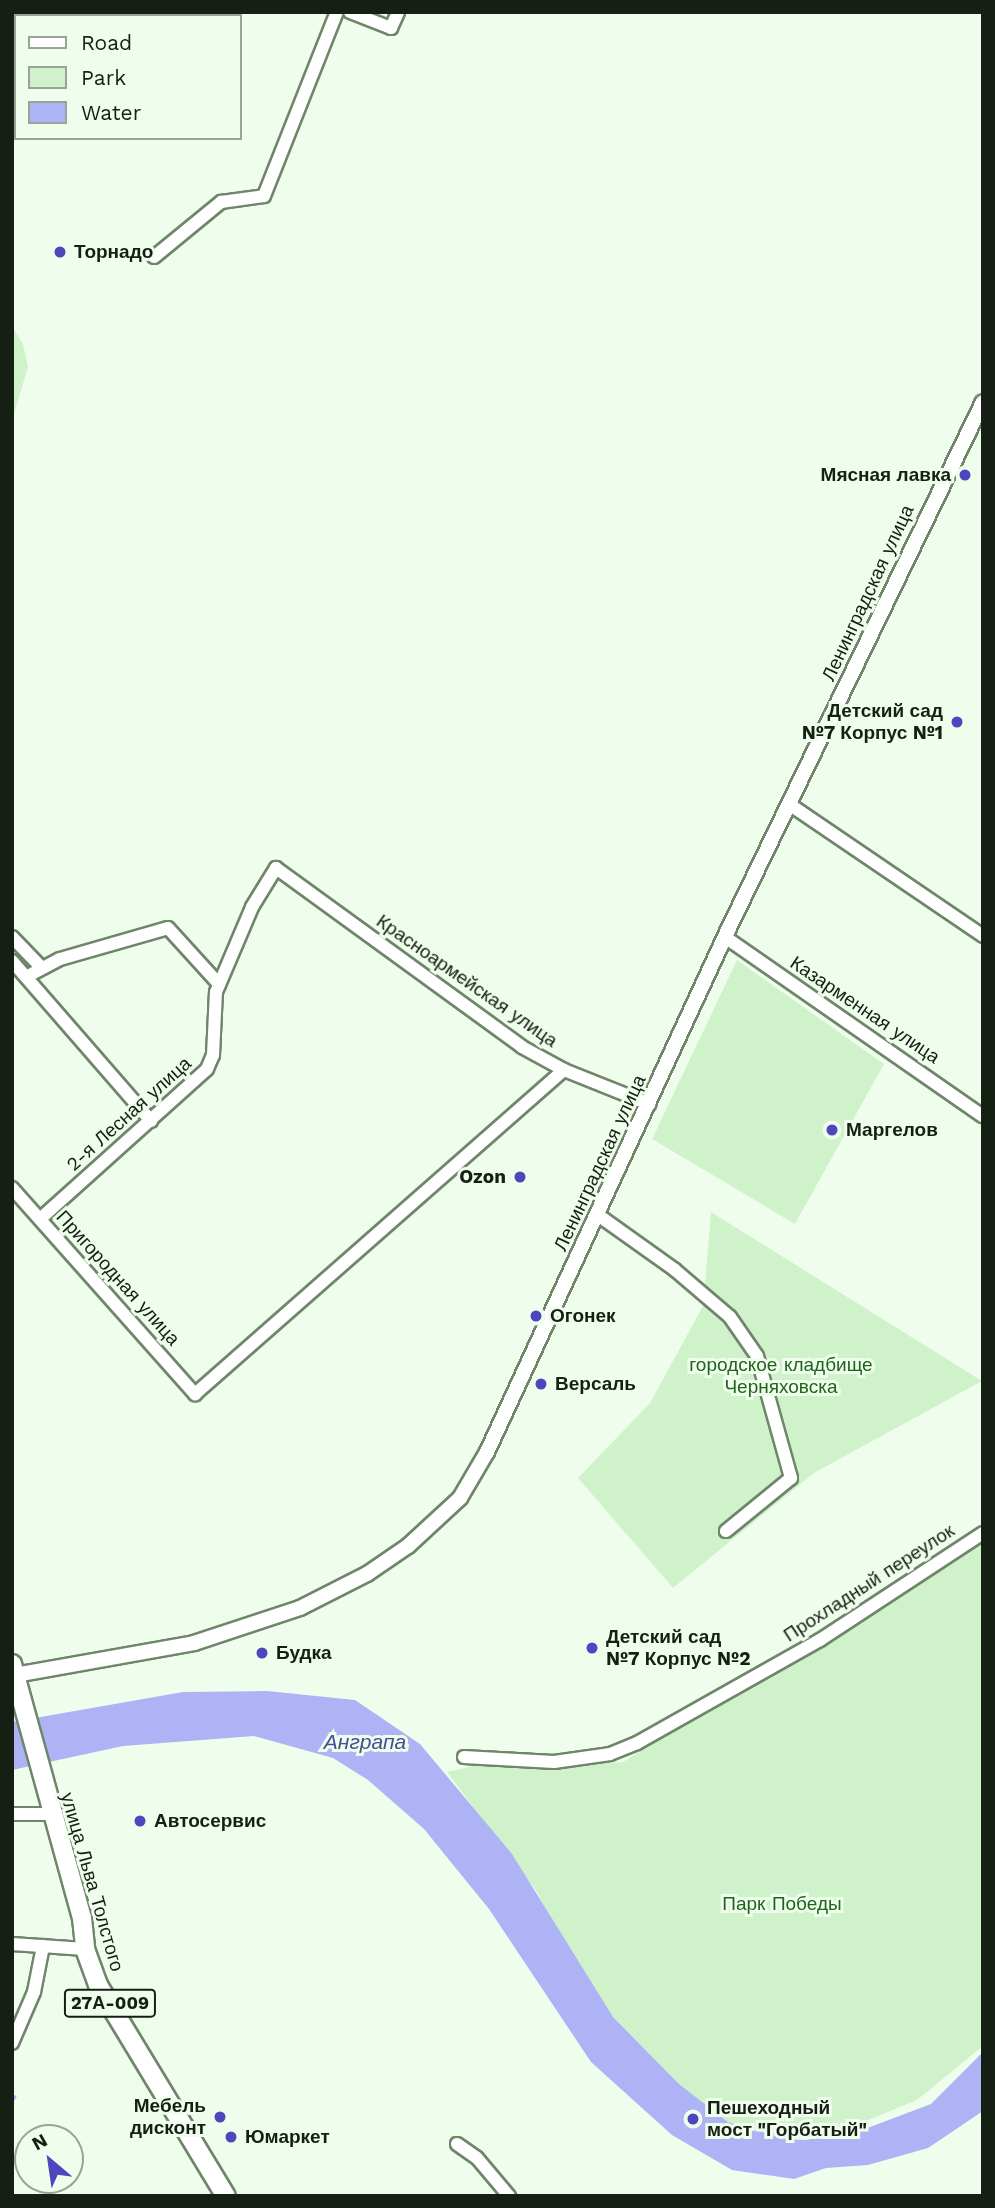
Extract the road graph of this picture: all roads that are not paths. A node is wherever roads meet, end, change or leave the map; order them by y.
1 (337, 12) edge
2 (350, 12) edge
3 (398, 12) edge
4 (154, 257) dead end
5 (983, 401) edge
6 (789, 804) junction
7 (276, 867) joint
8 (983, 936) edge
9 (12, 937) edge
10 (725, 937) junction
11 (12, 961) edge
12 (41, 967) junction
13 (26, 977) junction
14 (219, 984) junction
15 (564, 1070) junction
16 (649, 1104) junction
17 (983, 1116) edge
18 (151, 1121) junction
19 (12, 1188) edge
20 (598, 1215) junction
21 (40, 1219) junction
22 (726, 1531) dead end
23 (983, 1533) edge
24 (13, 1669) edge
25 (464, 1757) dead end
26 (12, 1814) edge
27 (51, 1814) junction
28 (12, 1944) edge
29 (43, 1946) junction
30 (85, 1949) junction
31 (12, 2043) edge
32 (457, 2144) dead end
33 (226, 2196) edge
34 (509, 2196) edge

1 - 4 street
2 - 3 street
5 - 6 street, Ленинградская улица
6 - 8 street
6 - 10 street, Ленинградская улица
7 - 14 street, 2-я Лесная улица
7 - 15 street, Красноармейская улица
9 - 12 street
10 - 16 street, Ленинградская улица
10 - 17 street, Казарменная улица
11 - 13 street
12 - 13 street
12 - 14 street
13 - 18 street
14 - 18 street, 2-я Лесная улица
15 - 16 street, Красноармейская улица
15 - 21 street, Пригородная улица
16 - 20 street, Ленинградская улица
18 - 21 street, 2-я Лесная улица
19 - 21 street, Пригородная улица
20 - 22 street
20 - 24 street, Ленинградская улица
23 - 25 street, Прохладный переулок
24 - 27 main road, улица Льва Толстого / 27А-009
26 - 27 street
27 - 30 main road, улица Льва Толстого / 27А-009
28 - 29 street
29 - 30 street
29 - 31 street
30 - 33 main road, улица Льва Толстого / 27А-009
32 - 34 street

